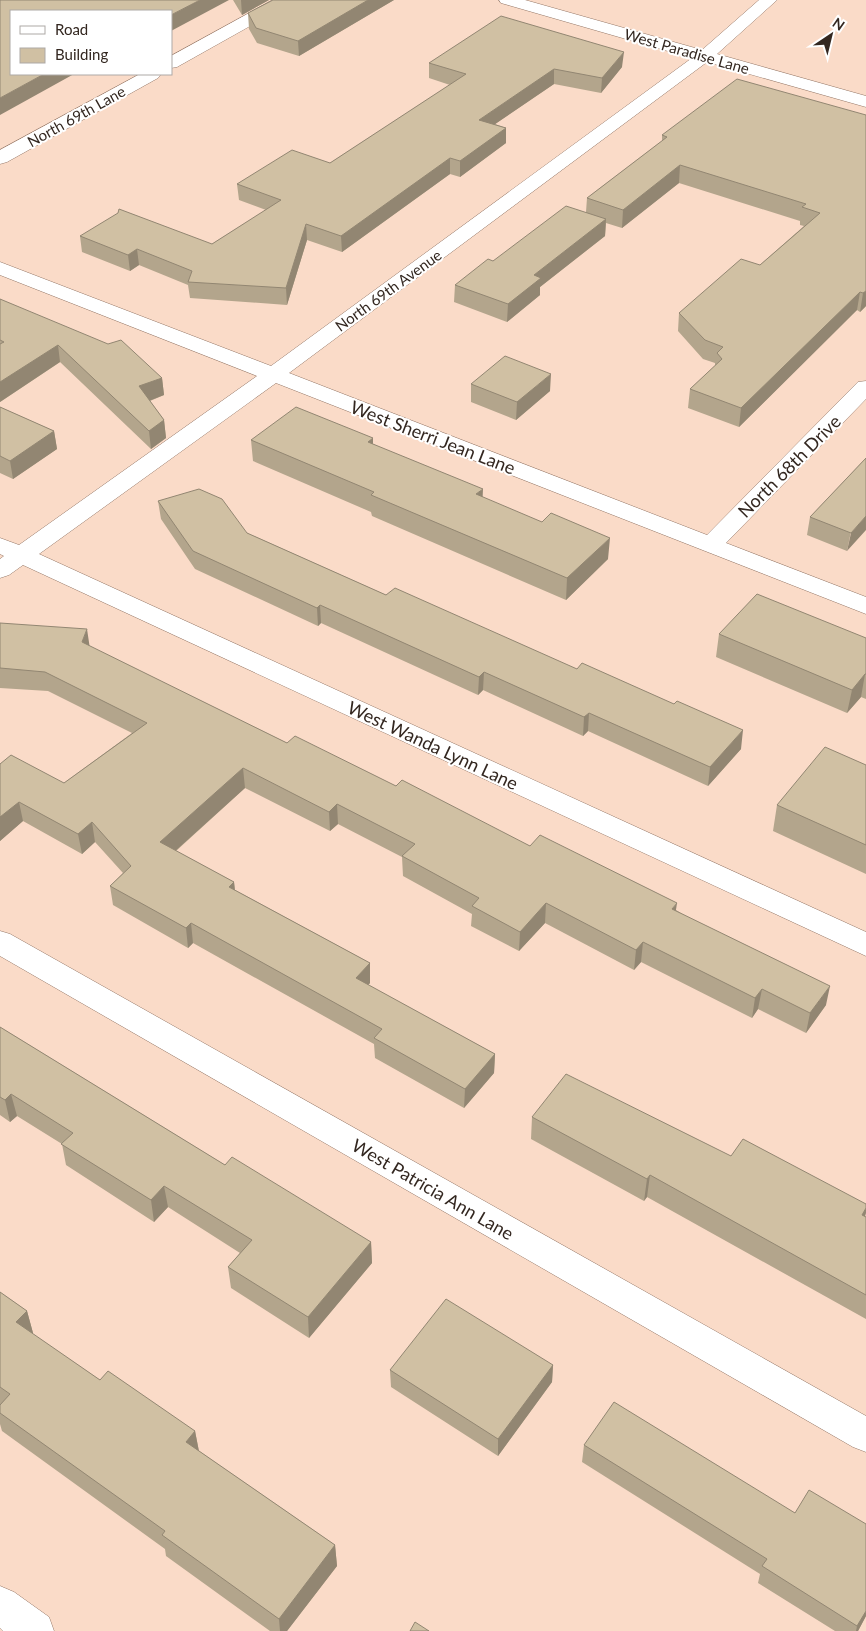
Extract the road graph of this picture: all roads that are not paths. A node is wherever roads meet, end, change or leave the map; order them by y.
1 (285, 0) edge
2 (507, 0) edge
3 (769, 0) edge
4 (705, 56) junction
5 (172, 62) edge
6 (150, 75) edge
7 (866, 102) edge
8 (0, 158) edge
9 (0, 268) edge
10 (273, 375) junction
11 (866, 388) edge
12 (711, 545) junction
13 (11, 550) edge
14 (0, 570) edge
15 (866, 606) edge
16 (0, 942) edge
17 (866, 945) edge
18 (866, 1435) edge
19 (0, 1605) edge
20 (35, 1631) edge

1 - 5 street
2 - 4 street, West Paradise Lane
3 - 4 street, North 69th Avenue
4 - 7 street, West Paradise Lane
4 - 10 street, North 69th Avenue
6 - 8 street, North 69th Lane
9 - 10 street, West Sherri Jean Lane
10 - 12 street, West Sherri Jean Lane
10 - 13 street, North 69th Avenue
11 - 12 street, North 68th Drive
12 - 15 street, West Sherri Jean Lane
13 - 14 street, North 69th Avenue
13 - 17 street, West Wanda Lynn Lane
16 - 18 street, West Patricia Ann Lane
19 - 20 street

